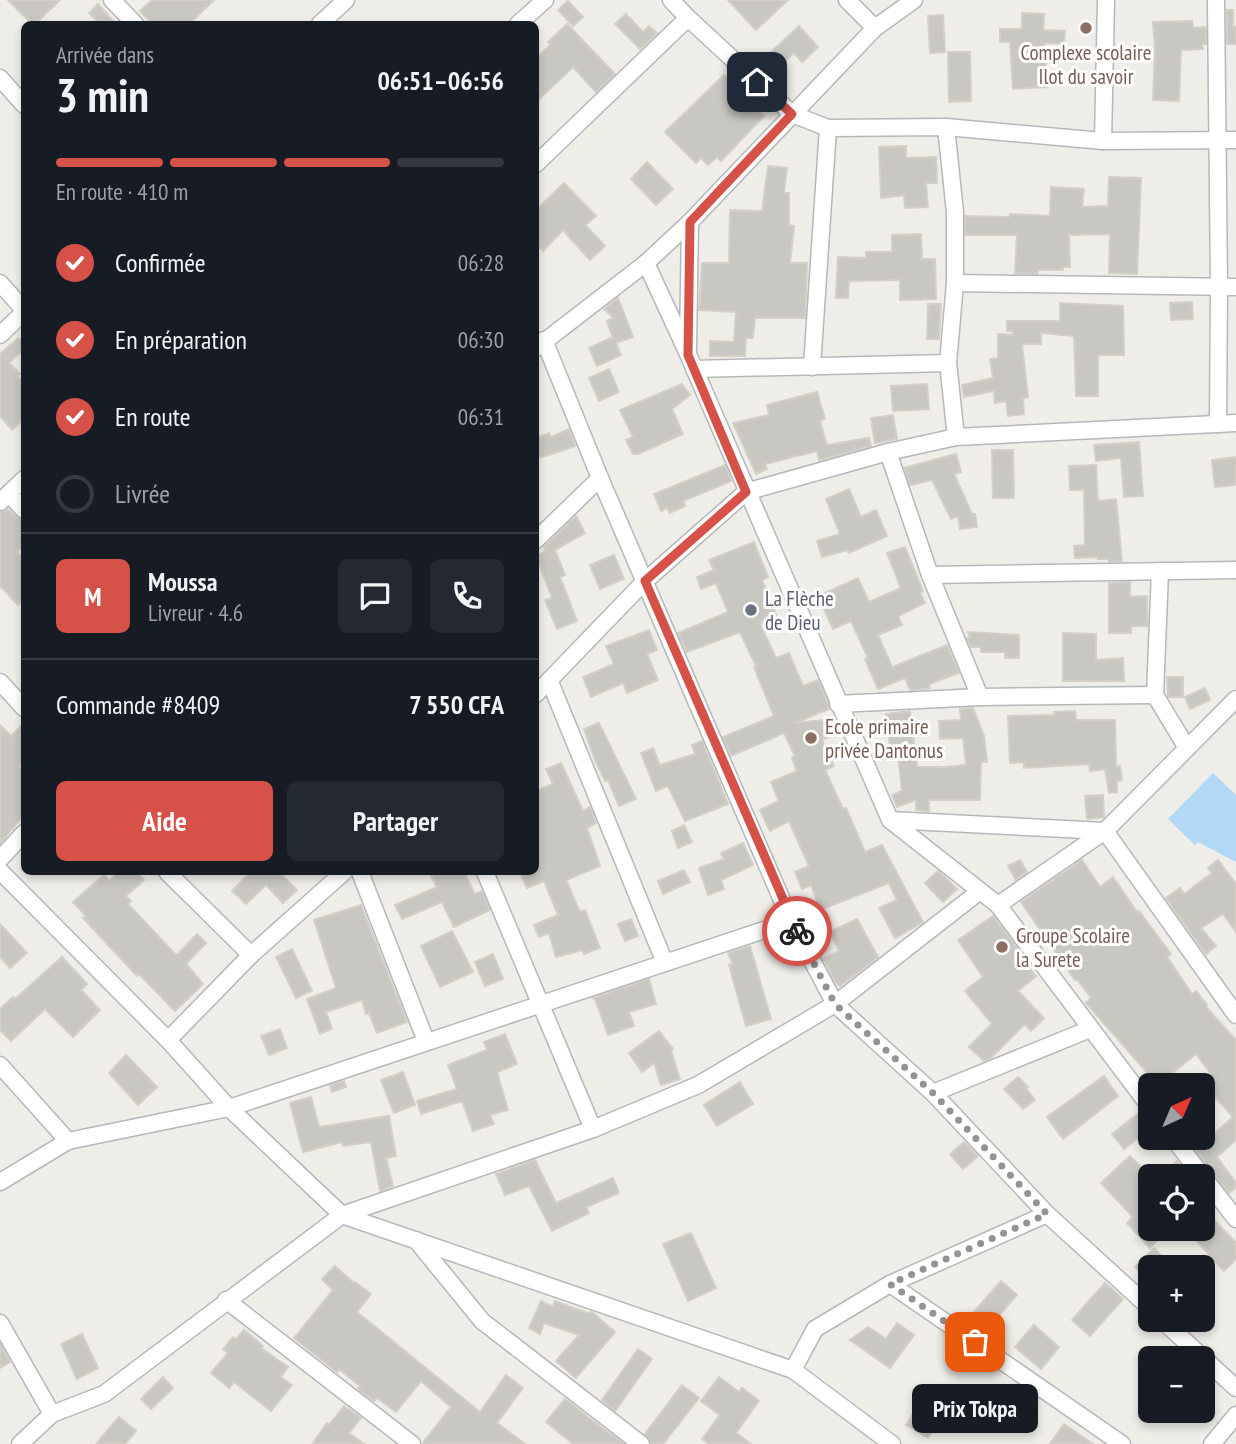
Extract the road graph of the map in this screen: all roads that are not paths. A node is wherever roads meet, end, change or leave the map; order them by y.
1 (346, 0) edge
2 (545, 0) edge
3 (671, 0) edge
4 (847, 0) edge
5 (914, 0) edge
6 (1106, 0) edge
7 (1216, 0) edge
8 (123, 4) edge
9 (688, 19) junction
10 (133, 21) edge
11 (323, 21) edge
12 (521, 21) edge
13 (875, 28) junction
14 (0, 78) edge
15 (21, 101) edge
16 (792, 114) junction
17 (946, 127) junction
18 (828, 128) junction
19 (1217, 140) junction
20 (1236, 140) edge
21 (1103, 141) junction
22 (539, 161) edge
23 (690, 222) junction
24 (646, 263) junction
25 (0, 283) edge
26 (956, 283) junction
27 (1236, 287) edge
28 (1219, 288) junction
29 (21, 308) edge
30 (21, 314) edge
31 (0, 335) edge
32 (540, 344) edge
33 (691, 362) junction
34 (948, 363) junction
35 (812, 367) junction
36 (1236, 423) edge
37 (1218, 424) junction
38 (956, 437) junction
39 (888, 452) junction
40 (600, 478) junction
41 (21, 483) edge
42 (746, 492) junction
43 (4, 498) edge
44 (21, 508) edge
45 (539, 537) edge
46 (1236, 570) edge
47 (1160, 571) junction
48 (930, 575) junction
49 (645, 581) junction
50 (0, 682) edge
51 (550, 682) junction
52 (539, 691) edge
53 (1155, 695) junction
54 (980, 697) junction
55 (1236, 699) edge
56 (838, 704) junction
57 (21, 705) edge
58 (1187, 748) junction
59 (890, 820) junction
60 (1105, 831) junction
61 (21, 836) edge
62 (0, 859) edge
63 (0, 872) edge
64 (177, 875) edge
65 (341, 875) edge
66 (361, 875) edge
67 (486, 875) edge
68 (980, 891) junction
69 (998, 905) junction
70 (791, 920) junction
71 (251, 956) junction
72 (665, 963) junction
73 (835, 1004) junction
74 (539, 1005) junction
75 (1236, 1015) edge
76 (1090, 1029) junction
77 (168, 1040) junction
78 (426, 1041) junction
79 (0, 1065) edge
80 (1138, 1091) edge
81 (933, 1093) junction
82 (229, 1108) junction
83 (593, 1129) junction
84 (68, 1141) junction
85 (1182, 1150) edge
86 (0, 1182) edge
87 (1047, 1214) junction
88 (342, 1215) junction
89 (1236, 1219) edge
90 (415, 1238) junction
91 (890, 1284) junction
92 (1138, 1297) edge
93 (226, 1300) junction
94 (0, 1323) edge
95 (1175, 1332) edge
96 (793, 1370) junction
97 (1236, 1388) edge
98 (52, 1414) junction
99 (1236, 1415) edge
100 (20, 1444) edge
101 (412, 1444) edge
102 (641, 1444) edge
103 (892, 1444) edge
104 (1122, 1444) edge
105 (1212, 1444) edge

1 - 11 street
2 - 12 street
3 - 9 street
4 - 13 street
5 - 13 street
6 - 21 street
7 - 19 street
8 - 10 street
9 - 16 street
9 - 22 street
13 - 16 street
14 - 15 street
16 - 18 street
16 - 23 street
17 - 18 street
17 - 21 street
17 - 26 street
18 - 35 street
19 - 20 street
19 - 21 street
19 - 28 street
23 - 24 street
23 - 33 street
24 - 32 street
24 - 33 street
25 - 29 street
26 - 28 street
26 - 34 street
27 - 28 street
28 - 37 street
30 - 31 street
32 - 40 street
33 - 35 street
33 - 42 street
34 - 35 street
34 - 38 street
36 - 37 street
37 - 38 street
38 - 39 street
39 - 42 street
39 - 48 street
40 - 45 street
40 - 49 street
41 - 43 street
42 - 49 street
42 - 56 street
43 - 44 street
46 - 47 street
47 - 48 street
47 - 53 street
48 - 54 street
49 - 51 street
49 - 70 street
50 - 57 street
51 - 52 street
51 - 72 street
53 - 54 street
53 - 58 street
54 - 56 street
55 - 58 street
56 - 59 street
58 - 60 street
59 - 60 street
59 - 68 street
60 - 69 street
60 - 75 street
61 - 62 street
63 - 77 street
64 - 71 street
65 - 71 street
66 - 78 street
67 - 74 street
68 - 69 street
68 - 73 street
69 - 76 street
70 - 72 street
70 - 73 street
71 - 77 street
72 - 74 street
73 - 81 street
73 - 83 street
74 - 78 street
74 - 83 street
76 - 80 street
76 - 81 street
77 - 82 street
78 - 82 street
79 - 84 street
81 - 87 street
82 - 84 street
82 - 88 street
83 - 88 street
84 - 86 street
85 - 89 street
87 - 91 street
87 - 92 street
88 - 90 street
88 - 93 street
90 - 96 street
90 - 102 street
91 - 96 street
91 - 104 street
93 - 98 street
93 - 101 street
94 - 98 street
95 - 97 street
96 - 103 street
98 - 100 street
99 - 105 street

